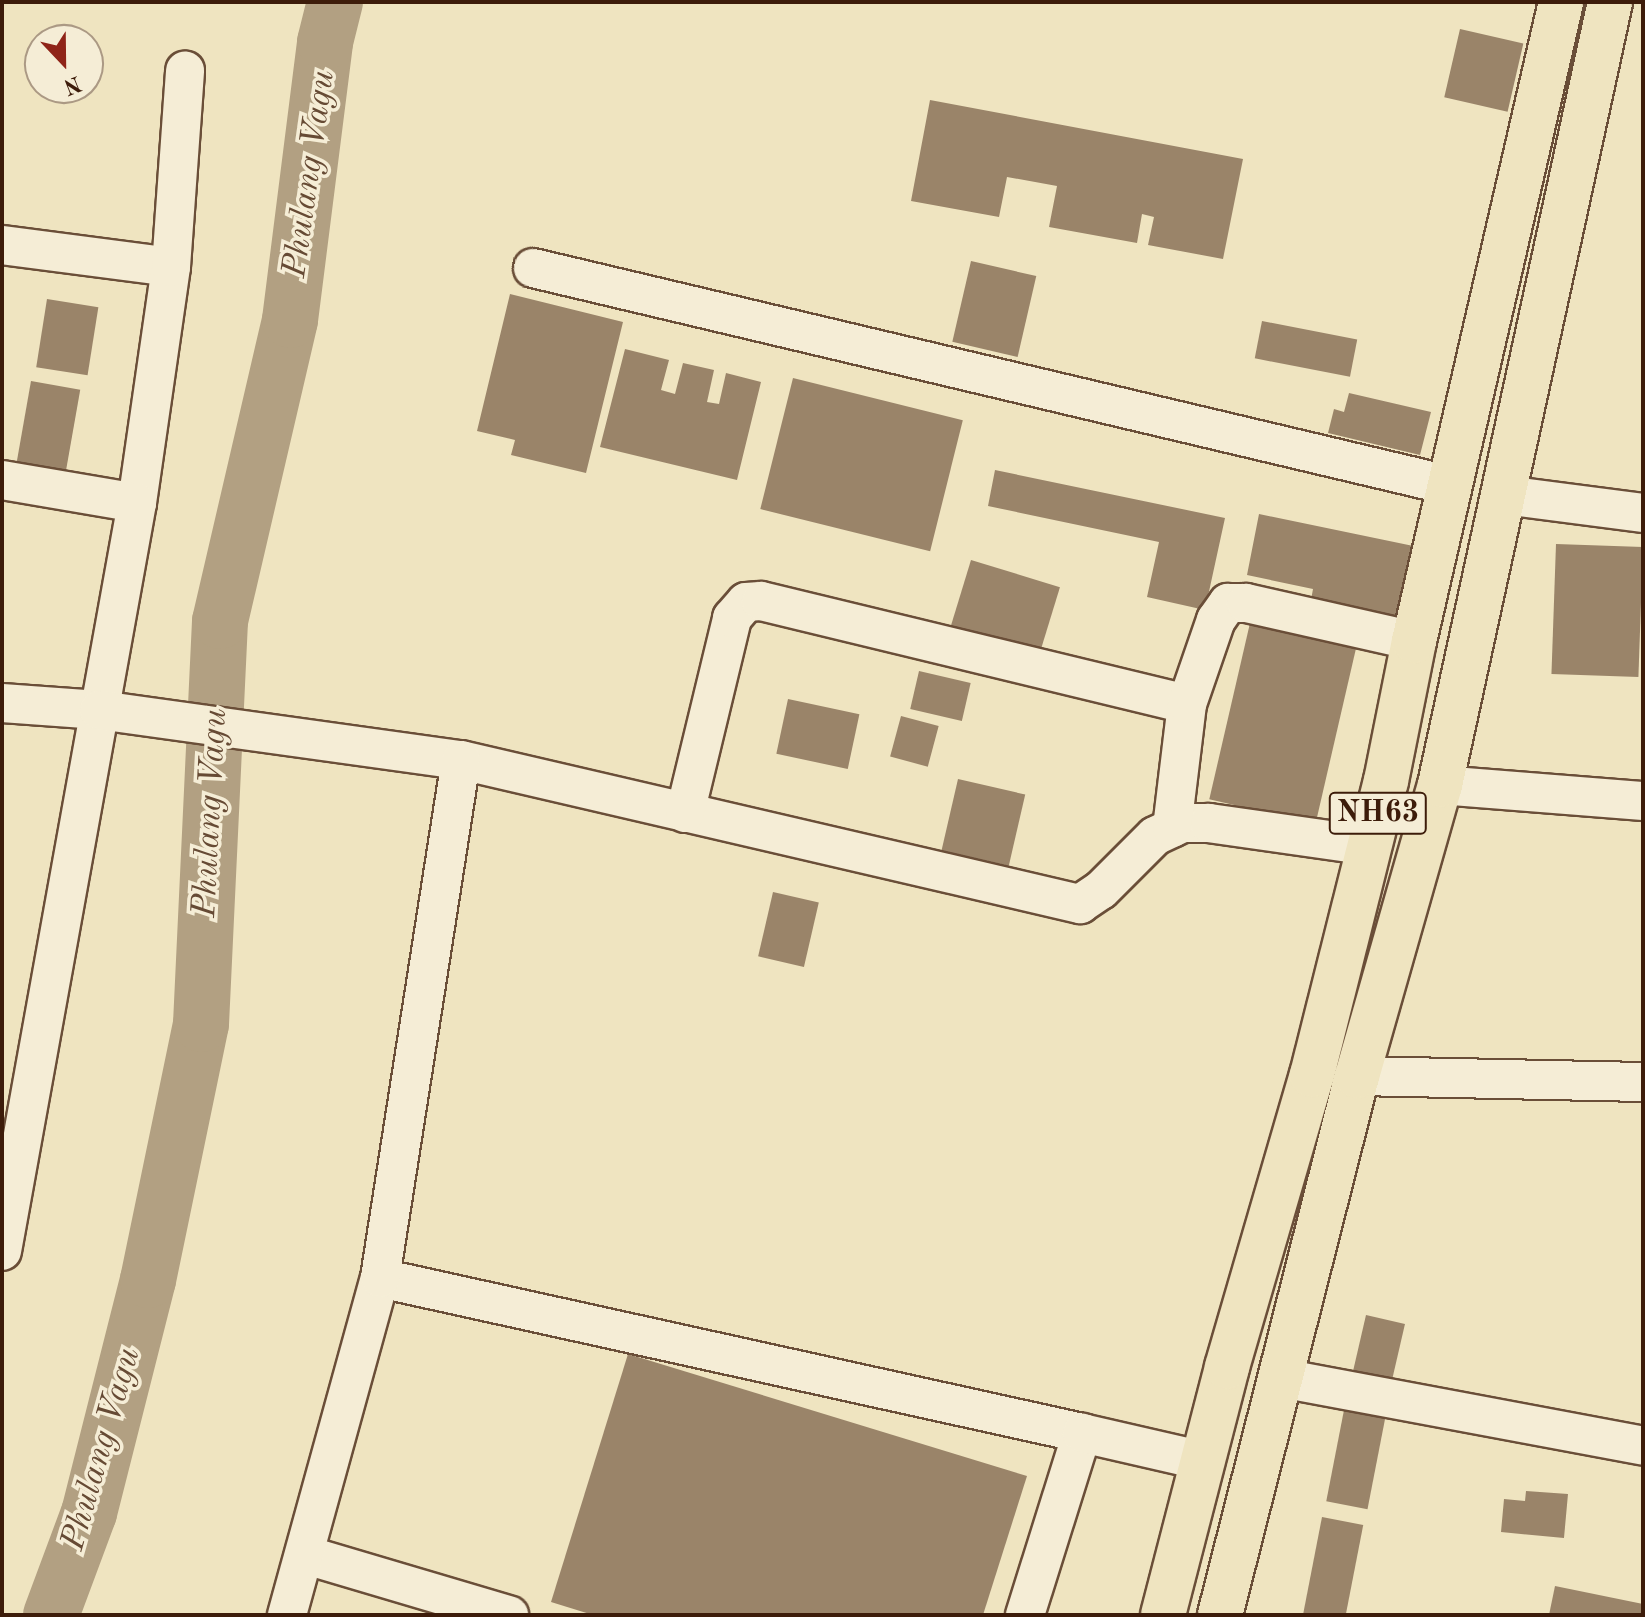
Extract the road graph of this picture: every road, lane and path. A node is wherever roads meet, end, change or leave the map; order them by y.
1 (1561, 2) edge
2 (1610, 2) edge
3 (185, 70) dead end
4 (2, 245) edge
5 (171, 267) junction
6 (533, 268) dead end
7 (2, 480) edge
8 (1452, 486) junction
9 (1505, 495) junction
10 (137, 503) junction
11 (1643, 513) edge
12 (1414, 641) junction
13 (2, 703) edge
14 (1187, 704) junction
15 (99, 710) junction
16 (461, 760) junction
17 (1440, 785) junction
18 (1643, 801) edge
19 (685, 813) junction
20 (1172, 828) junction
21 (1370, 846) junction
22 (1357, 1076) junction
23 (1643, 1082) edge
24 (2, 1251) edge
25 (380, 1278) junction
26 (1281, 1378) junction
27 (1082, 1433) junction
28 (1643, 1446) edge
29 (1204, 1461) junction
30 (306, 1555) junction
31 (287, 1615) edge
32 (509, 1615) edge
33 (1025, 1615) edge
34 (1163, 1615) edge
35 (1220, 1615) edge

1 - 8 highway, NH63
2 - 9 highway, NH63
3 - 5 street
4 - 5 street
5 - 10 street
6 - 8 street
7 - 10 street
8 - 12 highway, NH63
9 - 11 street
9 - 17 highway, NH63
10 - 15 street
12 - 14 street
12 - 21 highway, NH63
13 - 15 street
14 - 19 street
14 - 20 street
15 - 16 street
15 - 24 street
16 - 19 street
16 - 25 street
17 - 18 street
17 - 22 highway, NH63
19 - 20 street
20 - 21 street
21 - 29 highway, NH63
22 - 23 street
22 - 26 highway, NH63
25 - 27 street
25 - 30 street
26 - 28 street
26 - 35 highway, NH63
27 - 29 street
27 - 33 street
29 - 34 highway, NH63
30 - 31 street
30 - 32 street

